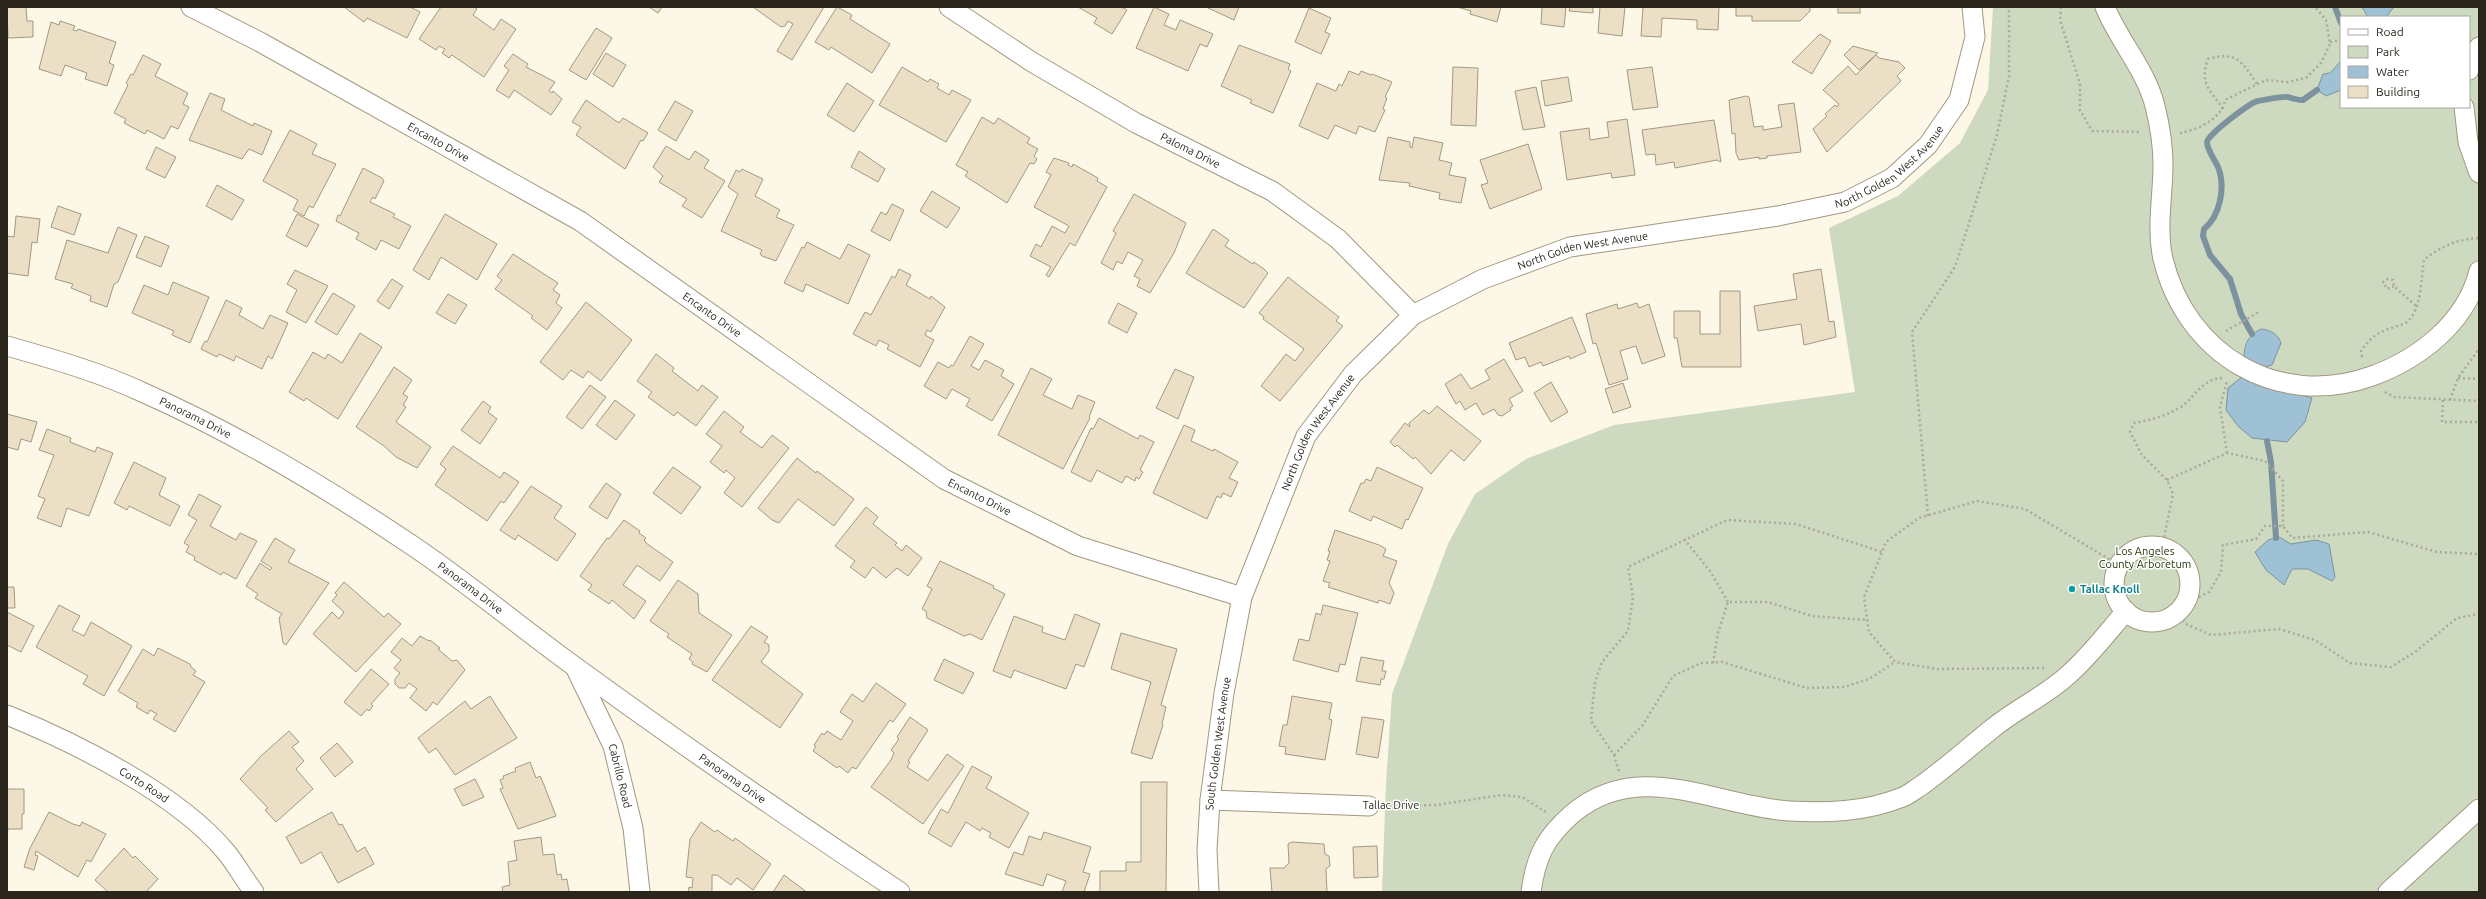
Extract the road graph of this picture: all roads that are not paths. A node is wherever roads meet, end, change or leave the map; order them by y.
1 (191, 7) edge
2 (949, 7) edge
3 (1972, 7) edge
4 (2105, 7) edge
5 (2479, 47) edge
6 (2470, 66) edge
7 (2464, 108) edge
8 (2479, 173) edge
9 (2479, 271) edge
10 (1413, 315) junction
11 (7, 346) edge
12 (1242, 597) junction
13 (2126, 611) junction
14 (576, 667) junction
15 (7, 715) edge
16 (1210, 800) junction
17 (1369, 806) road end
18 (2479, 809) edge
19 (254, 892) edge
20 (640, 892) edge
21 (900, 892) edge
22 (1209, 892) edge
23 (1532, 892) edge
24 (2388, 892) edge

1 - 12 street, Encanto Drive
2 - 10 street, Paloma Drive
3 - 10 street, North Golden West Avenue
4 - 9 street
5 - 6 street
7 - 8 street
10 - 12 street, North Golden West Avenue
11 - 14 street, Panorama Drive
12 - 16 street, South Golden West Avenue
13 - 13 street
13 - 23 street
14 - 20 street, Cabrillo Road
14 - 21 street, Panorama Drive
15 - 19 street, Corto Road
16 - 17 street, Tallac Drive
16 - 22 street, South Golden West Avenue
18 - 24 street

